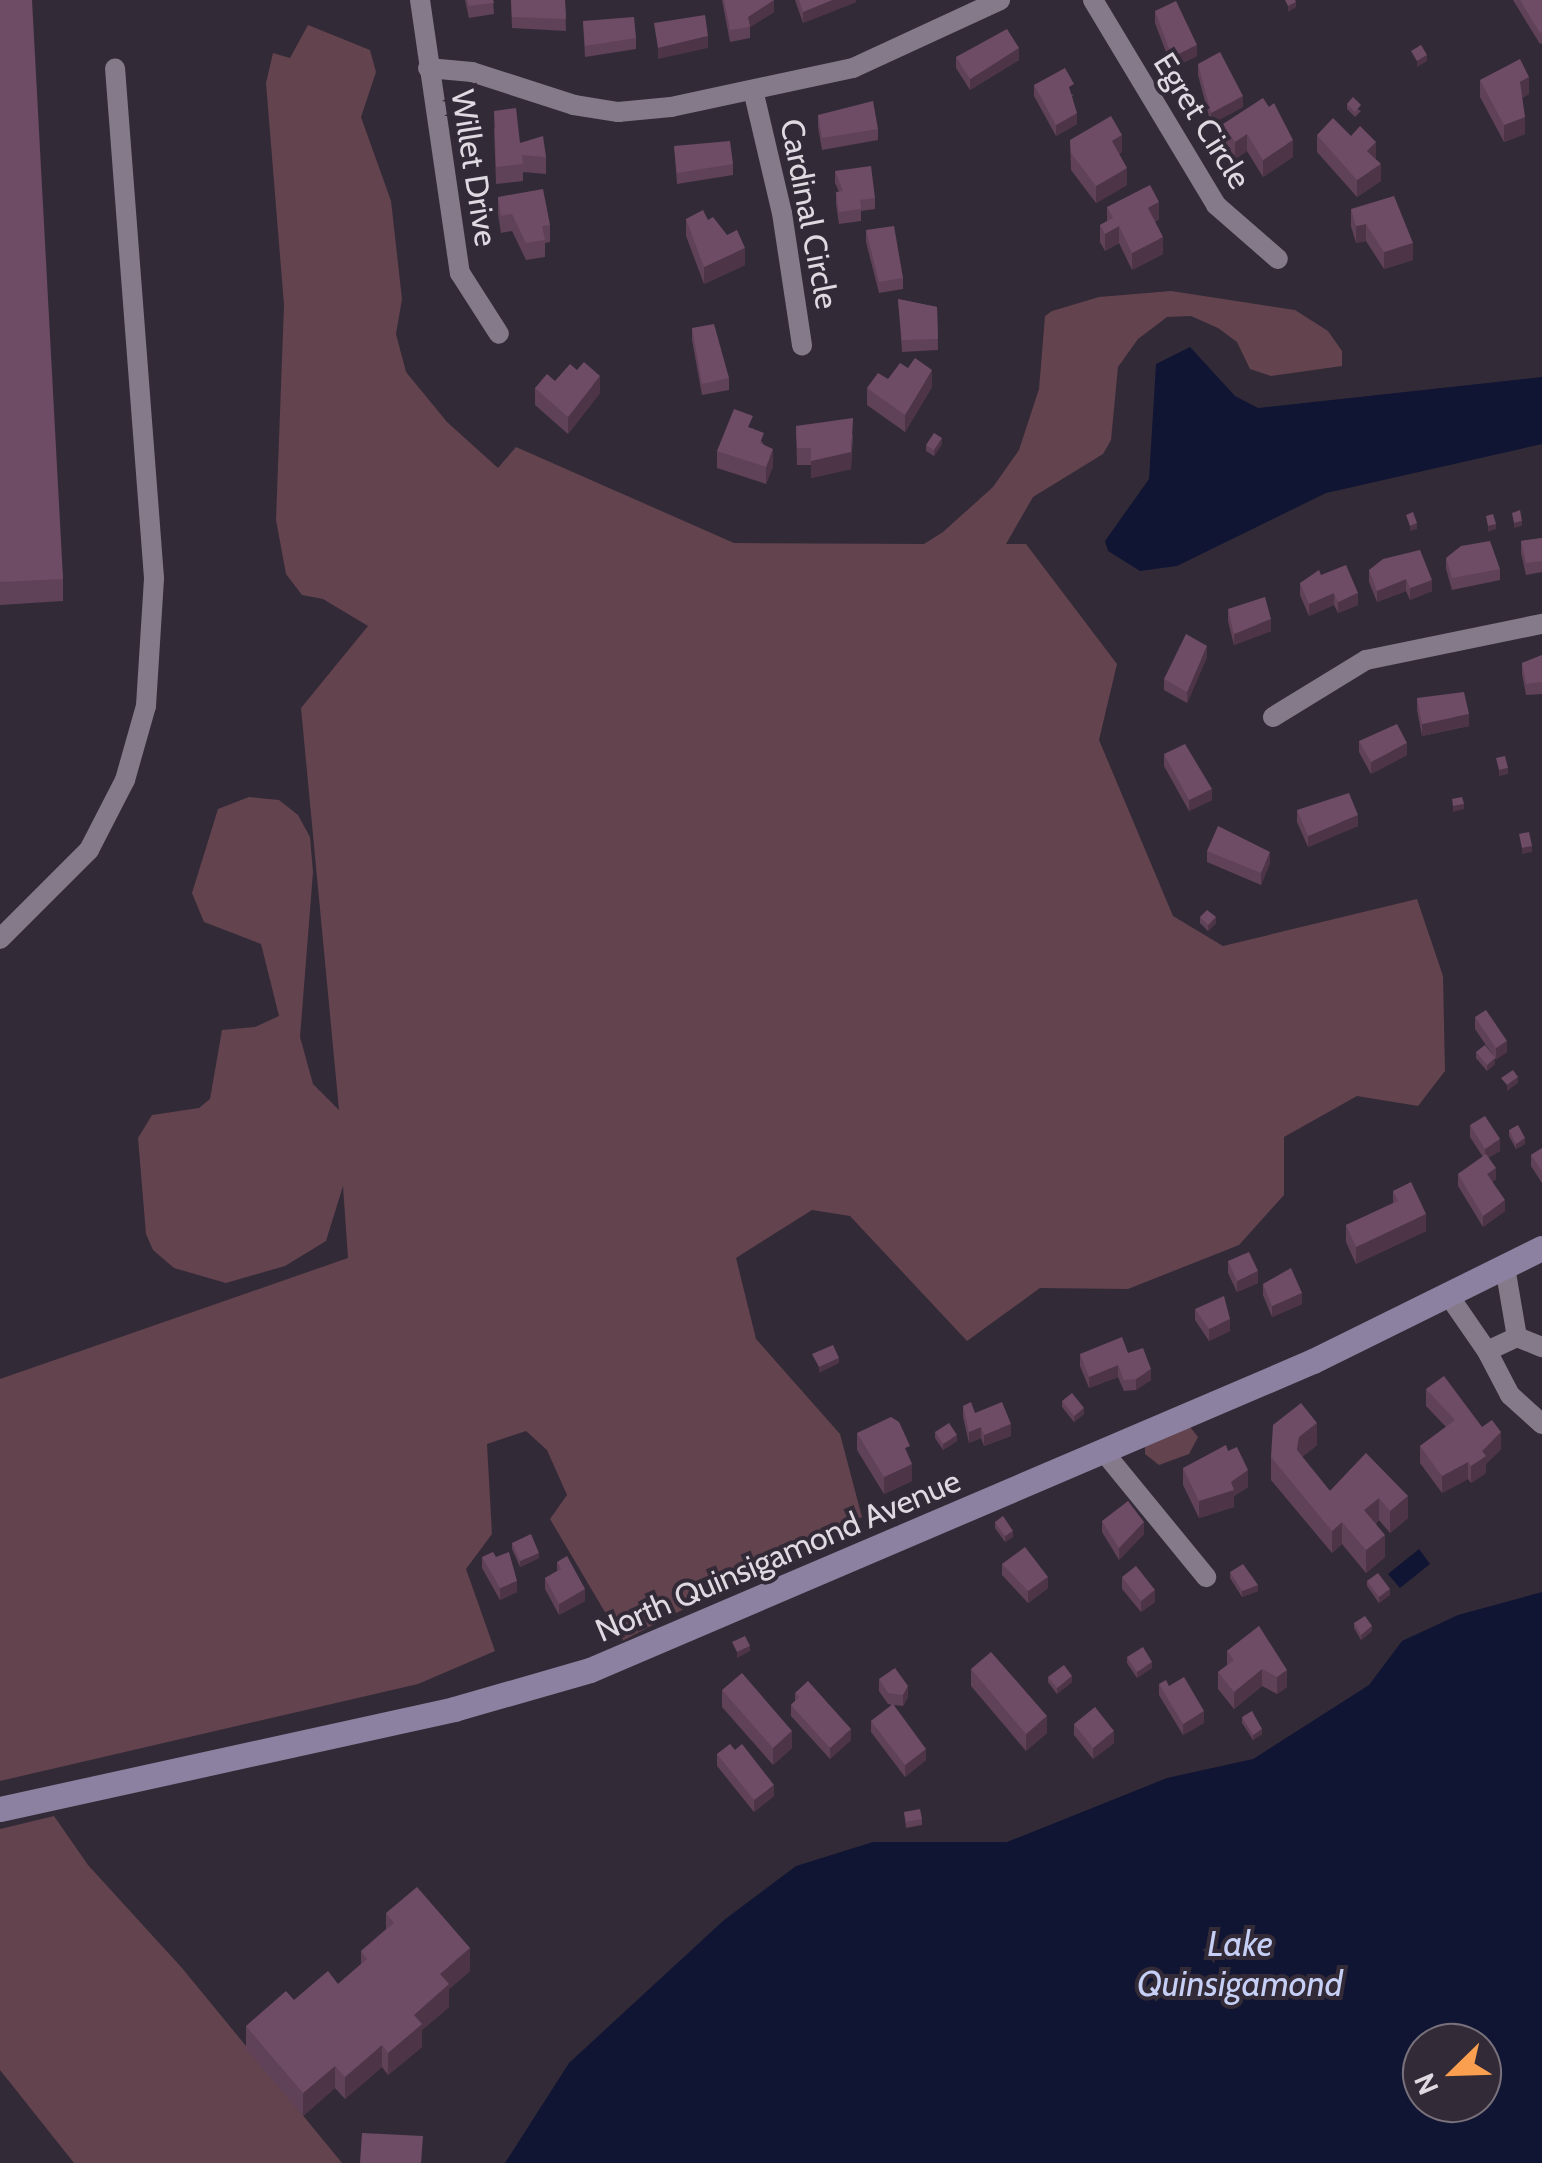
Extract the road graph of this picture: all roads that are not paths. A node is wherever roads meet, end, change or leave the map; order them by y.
1 (420, 0) edge
2 (1000, 0) edge
3 (1093, 0) edge
4 (116, 68) dead end
5 (428, 68) junction
6 (754, 94) junction
7 (1278, 258) dead end
8 (499, 334) dead end
9 (802, 346) dead end
10 (1542, 624) edge
11 (1273, 717) dead end
12 (0, 939) edge
13 (1542, 1248) edge
14 (1505, 1268) junction
15 (1449, 1296) junction
16 (1517, 1337) junction
17 (1542, 1347) edge
18 (1487, 1351) junction
19 (1542, 1424) edge
20 (1104, 1451) junction
21 (1206, 1576) dead end
22 (0, 1808) edge

1 - 5 street, Willet Drive
2 - 6 street
3 - 7 street, Egret Circle
4 - 12 street
5 - 6 street
5 - 8 street, Willet Drive
6 - 9 street, Cardinal Circle
10 - 11 street
13 - 14 main road, North Quinsigamond Avenue
14 - 15 main road, North Quinsigamond Avenue
14 - 16 street
15 - 18 street
15 - 20 main road, North Quinsigamond Avenue
16 - 17 street
16 - 18 street
18 - 19 street
20 - 21 street
20 - 22 main road, North Quinsigamond Avenue

